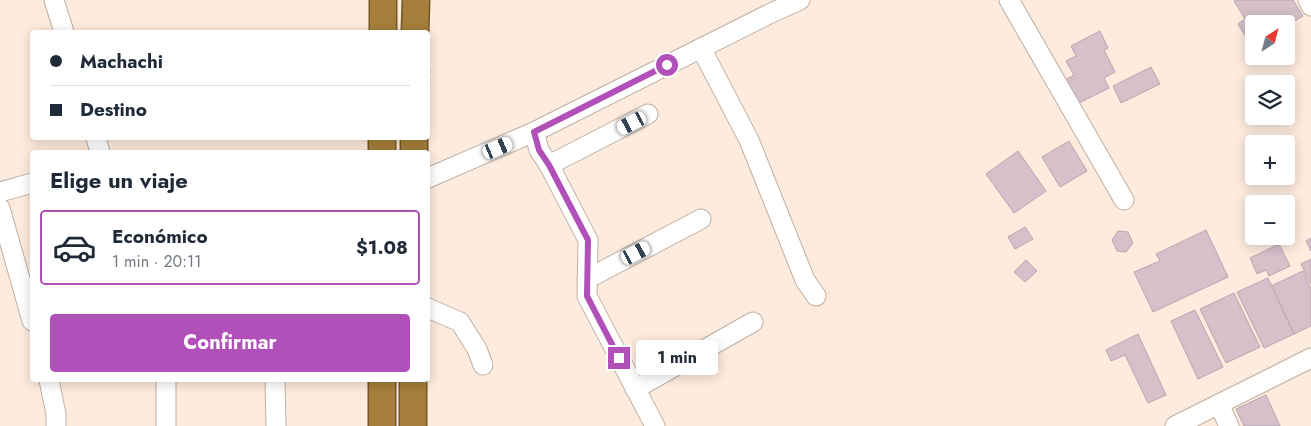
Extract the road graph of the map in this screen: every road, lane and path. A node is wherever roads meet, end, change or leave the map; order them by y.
1 (54, 0) edge
2 (383, 0) edge
3 (416, 0) edge
4 (800, 0) edge
5 (1009, 0) edge
6 (1308, 0) edge
7 (1311, 6) edge
8 (63, 30) edge
9 (383, 30) edge
10 (415, 30) edge
11 (701, 48) junction
12 (648, 114) dead end
13 (534, 132) junction
14 (549, 165) junction
15 (430, 177) edge
16 (30, 184) edge
17 (0, 192) edge
18 (1124, 200) dead end
19 (0, 208) edge
20 (701, 219) dead end
21 (587, 279) junction
22 (816, 296) dead end
23 (430, 309) edge
24 (30, 314) edge
25 (753, 322) dead end
26 (1311, 358) edge
27 (483, 365) dead end
28 (49, 382) edge
29 (166, 382) edge
30 (276, 382) edge
31 (382, 382) edge
32 (413, 382) edge
33 (635, 389) junction
34 (1219, 404) junction
35 (56, 426) edge
36 (166, 426) edge
37 (276, 426) edge
38 (382, 426) edge
39 (413, 426) edge
40 (655, 426) edge
41 (1175, 426) edge
42 (1229, 426) edge

1 - 8 street
2 - 9 highway
3 - 10 highway
4 - 11 street
5 - 18 street
6 - 7 street
11 - 13 street
11 - 22 street
12 - 14 street
13 - 14 street
13 - 15 street
14 - 21 street
16 - 17 street
19 - 24 street
20 - 21 street
21 - 33 street
23 - 27 street
25 - 33 street
26 - 34 street
28 - 35 street
29 - 36 street
30 - 37 street
31 - 38 highway
32 - 39 highway
33 - 40 street
34 - 41 street
34 - 42 street

